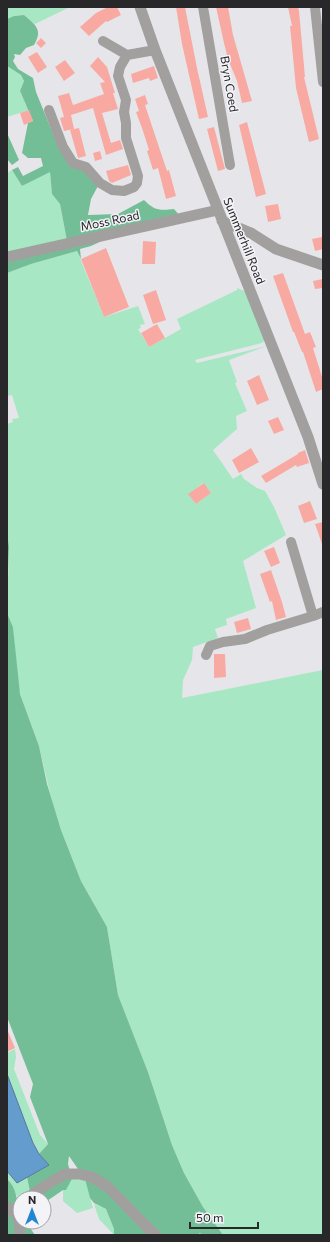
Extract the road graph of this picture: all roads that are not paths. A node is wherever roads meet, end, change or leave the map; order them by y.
1 (140, 7) edge
2 (203, 7) edge
3 (315, 7) edge
4 (103, 41) dead end
5 (155, 50) junction
6 (127, 55) junction
7 (323, 82) edge
8 (50, 110) dead end
9 (230, 165) dead end
10 (220, 216) junction
11 (7, 257) edge
12 (323, 265) edge
13 (323, 484) edge
14 (291, 542) dead end
15 (318, 614) edge
16 (206, 655) dead end
17 (39, 1190) edge
18 (156, 1235) edge

1 - 5 street, Summerhill Road
2 - 9 street, Bryn Coed
3 - 7 street
4 - 6 street
5 - 6 street
5 - 10 street, Summerhill Road
6 - 8 street
10 - 11 street, Moss Road
10 - 12 street
10 - 13 street, Summerhill Road
14 - 15 street
15 - 16 street
17 - 18 street

